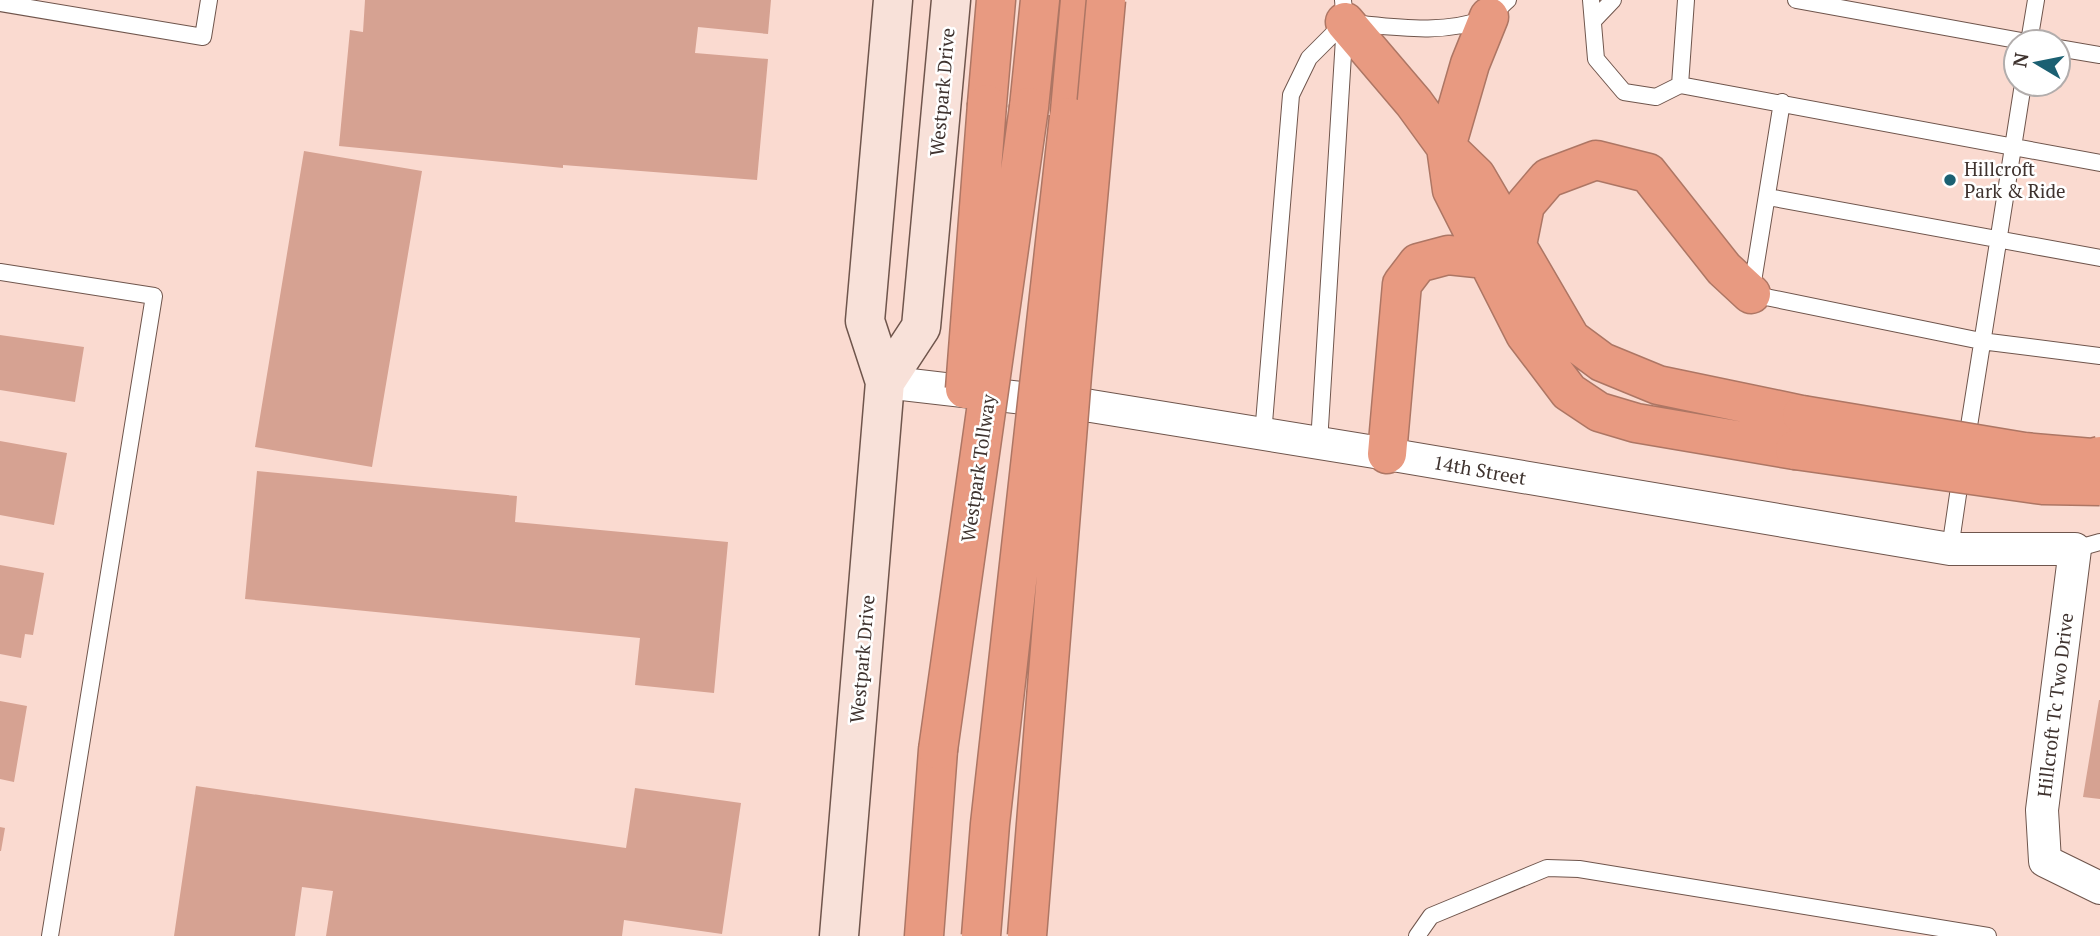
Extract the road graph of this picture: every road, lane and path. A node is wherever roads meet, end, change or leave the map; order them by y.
1 (209, 0) edge
2 (893, 0) edge
3 (951, 0) edge
4 (996, 0) edge
5 (1040, 0) edge
6 (1080, 0) edge
7 (1106, 0) edge
8 (1591, 0) edge
9 (1613, 0) edge
10 (1686, 0) edge
11 (1797, 0) edge
12 (2036, 0) edge
13 (0, 4) edge
14 (1498, 9) edge
15 (1344, 11) edge
16 (1593, 21) junction
17 (2031, 28) edge
18 (2002, 37) edge
19 (2072, 50) edge
20 (2100, 55) edge
21 (1680, 85) junction
22 (2020, 98) edge
23 (1782, 102) junction
24 (2013, 146) junction
25 (1446, 147) junction
26 (2100, 163) edge
27 (1768, 197) junction
28 (1998, 239) junction
29 (1502, 252) junction
30 (2100, 258) edge
31 (0, 272) edge
32 (1751, 294) junction
33 (1981, 341) junction
34 (2100, 356) edge
35 (885, 383) junction
36 (1799, 433) junction
37 (1263, 435) junction
38 (1319, 443) junction
39 (1387, 454) junction
40 (2100, 456) edge
41 (2100, 486) edge
42 (2087, 545) edge
43 (1950, 549) junction
44 (938, 750) junction
45 (2100, 888) edge
46 (51, 936) edge
47 (839, 936) edge
48 (923, 936) edge
49 (981, 936) edge
50 (1027, 936) edge
51 (1417, 936) edge
52 (1988, 936) edge

1 - 13 lane
2 - 35 main road, Westpark Drive
3 - 35 main road, Westpark Drive
4 - 44 highway, bridge
5 - 44 highway, Westpark Tollway, bridge
6 - 49 highway, bridge
7 - 50 highway, bridge
8 - 16 lane
9 - 16 lane
10 - 21 lane
11 - 18 lane
12 - 17 lane
14 - 15 lane
14 - 25 highway
15 - 25 highway
15 - 37 lane
15 - 38 lane
16 - 21 lane
19 - 20 lane
21 - 23 lane
22 - 24 lane
23 - 24 lane
23 - 27 lane
24 - 26 lane
24 - 28 lane
25 - 29 highway
27 - 28 lane
27 - 32 lane
28 - 30 lane
28 - 33 lane
29 - 32 highway
29 - 36 highway
29 - 39 highway
31 - 46 lane
32 - 33 lane
33 - 34 lane
33 - 43 lane
35 - 37 street, 14th Street
35 - 47 main road, Westpark Drive
36 - 40 highway, bridge
36 - 41 highway, bridge
37 - 38 street, 14th Street
38 - 39 street, 14th Street
39 - 43 street, 14th Street
42 - 43 street, 14th Street
42 - 45 street, Hillcroft Tc Two Drive
44 - 48 highway, Westpark Tollway
51 - 52 lane

